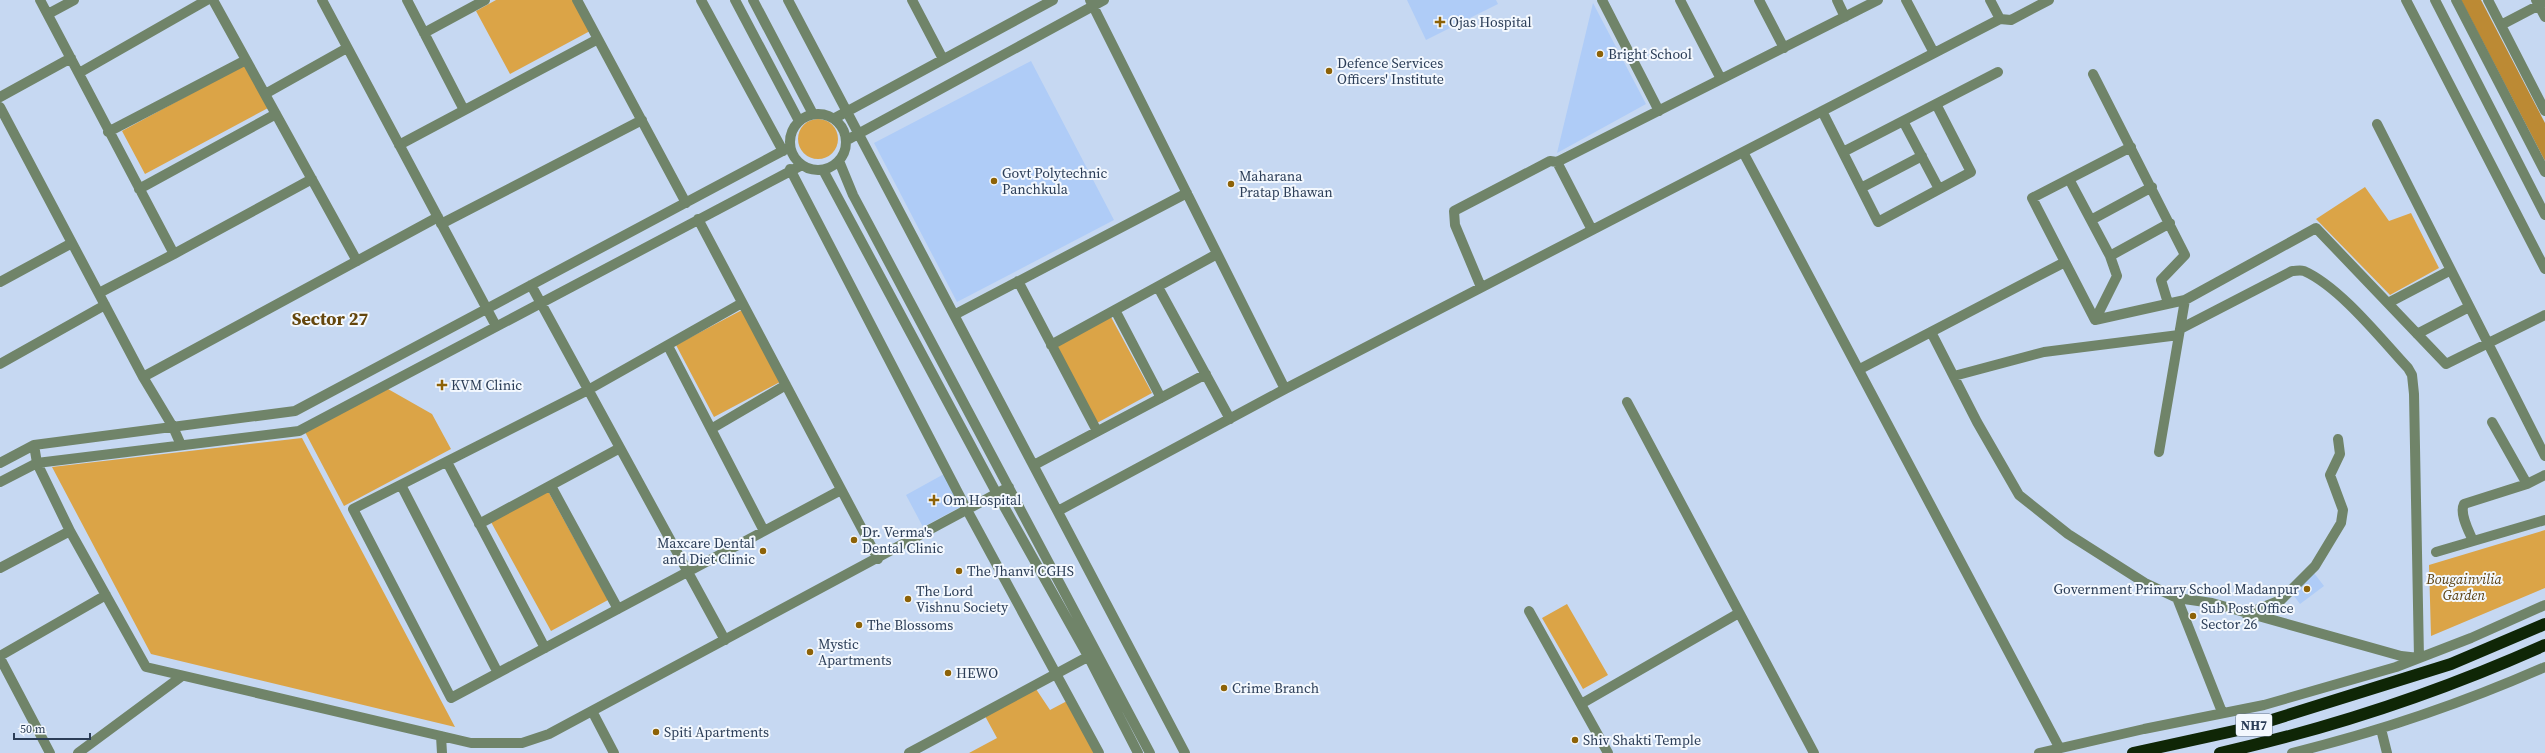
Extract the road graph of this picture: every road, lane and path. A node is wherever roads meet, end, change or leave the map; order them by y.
1 (40, 0) edge
2 (74, 0) edge
3 (207, 0) edge
4 (212, 0) edge
5 (322, 0) edge
6 (407, 0) edge
7 (484, 0) edge
8 (577, 0) edge
9 (701, 0) edge
10 (735, 0) edge
11 (753, 0) edge
12 (788, 0) edge
13 (912, 0) edge
14 (1053, 0) edge
15 (1104, 0) edge
16 (1602, 0) edge
17 (1680, 0) edge
18 (1759, 0) edge
19 (1837, 0) edge
20 (1878, 0) edge
21 (1906, 0) edge
22 (1990, 0) edge
23 (2049, 0) edge
24 (2406, 0) edge
25 (2435, 0) edge
26 (2456, 0) edge
27 (2488, 0) edge
28 (2540, 2) edge
29 (1092, 3) edge
30 (48, 14) junction
31 (1845, 17) junction
32 (2545, 17) edge
33 (2000, 19) junction
34 (2501, 25) junction
35 (424, 33) junction
36 (598, 40) junction
37 (347, 48) junction
38 (1784, 48) junction
39 (1934, 53) junction
40 (71, 58) junction
41 (943, 59) junction
42 (246, 60) junction
43 (1998, 72) dead end
44 (79, 73) junction
45 (2093, 74) dead end
46 (1721, 79) junction
47 (265, 94) junction
48 (0, 97) edge
49 (1936, 104) junction
50 (464, 110) junction
51 (1, 111) edge
52 (846, 111) junction
53 (1659, 111) junction
54 (1822, 111) junction
55 (2545, 111) edge
56 (276, 114) junction
57 (813, 114) junction
58 (835, 118) junction
59 (642, 120) junction
60 (799, 121) junction
61 (1903, 121) junction
62 (2377, 124) dead end
63 (108, 132) junction
64 (859, 133) junction
65 (847, 140) junction
66 (399, 145) junction
67 (2131, 147) junction
68 (787, 149) junction
69 (1743, 152) junction
70 (1843, 152) junction
71 (1922, 156) junction
72 (839, 161) junction
73 (1557, 162) junction
74 (802, 165) junction
75 (790, 169) junction
76 (823, 170) junction
77 (2545, 172) edge
78 (312, 179) junction
79 (2069, 179) junction
80 (2152, 187) junction
81 (1861, 188) junction
82 (139, 189) junction
83 (1939, 189) junction
84 (1187, 193) junction
85 (686, 203) junction
86 (2545, 215) edge
87 (698, 218) junction
88 (440, 220) junction
89 (2090, 220) junction
90 (2170, 223) junction
91 (1592, 230) junction
92 (72, 243) junction
93 (174, 254) junction
94 (1218, 254) junction
95 (2110, 256) junction
96 (357, 261) junction
97 (2065, 262) junction
98 (2545, 269) edge
99 (2451, 270) junction
100 (1018, 281) junction
101 (0, 282) edge
102 (531, 286) junction
103 (1158, 287) junction
104 (1481, 287) junction
105 (99, 293) junction
106 (2184, 300) junction
107 (540, 302) junction
108 (742, 303) junction
109 (2388, 303) junction
110 (2168, 304) junction
111 (105, 305) junction
112 (2469, 307) junction
113 (487, 309) junction
114 (1115, 310) junction
115 (954, 315) junction
116 (2545, 315) edge
117 (2095, 320) junction
118 (496, 326) junction
119 (1931, 332) junction
120 (2179, 332) junction
121 (2417, 334) junction
122 (2488, 343) junction
123 (1051, 345) junction
124 (668, 346) junction
125 (0, 364) edge
126 (1860, 369) junction
127 (1206, 374) junction
128 (1954, 376) junction
129 (143, 377) junction
130 (786, 385) junction
131 (1285, 389) junction
132 (588, 390) junction
133 (1161, 398) junction
134 (1627, 402) dead end
135 (1230, 419) junction
136 (2492, 422) dead end
137 (173, 427) junction
138 (711, 429) junction
139 (1097, 431) junction
140 (2338, 439) dead end
141 (34, 445) junction
142 (181, 445) junction
143 (620, 448) junction
144 (2159, 452) dead end
145 (2545, 456) edge
146 (37, 462) junction
147 (447, 462) junction
148 (0, 463) edge
149 (1034, 466) junction
150 (2545, 475) edge
151 (0, 482) edge
152 (2527, 484) junction
153 (401, 485) junction
154 (551, 486) junction
155 (1009, 487) junction
156 (841, 490) junction
157 (997, 494) junction
158 (967, 510) junction
159 (1058, 511) junction
160 (2545, 520) edge
161 (479, 524) junction
162 (70, 531) junction
163 (764, 531) junction
164 (2473, 541) junction
165 (2436, 552) dead end
166 (878, 559) junction
167 (0, 568) edge
168 (688, 572) junction
169 (106, 595) junction
170 (2177, 598) junction
171 (2545, 605) edge
172 (618, 609) junction
173 (1529, 611) dead end
174 (1739, 613) junction
175 (2246, 614) junction
176 (2545, 624) edge
177 (725, 640) junction
178 (2545, 645) edge
179 (545, 648) junction
180 (1092, 654) junction
181 (0, 657) edge
182 (2419, 658) junction
183 (2545, 667) edge
184 (498, 673) junction
185 (1056, 674) junction
186 (182, 676) junction
187 (1581, 704) junction
188 (592, 712) junction
189 (2222, 712) junction
190 (2381, 729) junction
191 (441, 736) junction
192 (2059, 747) junction
193 (50, 753) edge
194 (78, 753) edge
195 (442, 753) edge
196 (614, 753) edge
197 (909, 753) edge
198 (1099, 753) edge
199 (1138, 753) edge
200 (1150, 753) edge
201 (1185, 753) edge
202 (1608, 753) edge
203 (1814, 753) edge
204 (2039, 753) edge
205 (2133, 753) edge
206 (2220, 753) edge
207 (2292, 753) edge
208 (2387, 753) edge

1 - 30 street
2 - 30 street
3 - 44 street
4 - 42 street
5 - 37 street
6 - 35 street
7 - 35 street
8 - 36 street
9 - 68 street
10 - 60 street
11 - 57 street
12 - 52 street
13 - 41 street
14 - 41 street
15 - 29 street
16 - 53 street
17 - 46 street
18 - 38 street
19 - 31 street
20 - 31 street
21 - 39 street
22 - 33 street
23 - 33 street
24 - 98 street
25 - 86 street
26 - 77 street
27 - 34 street
28 - 32 street
28 - 34 street
29 - 64 street
29 - 84 street
30 - 40 street
31 - 38 street
33 - 39 street
34 - 55 street
35 - 50 street
36 - 50 street
36 - 59 street
37 - 47 street
37 - 66 street
38 - 46 street
39 - 54 street
40 - 44 street
40 - 48 street
41 - 52 street
42 - 47 street
42 - 63 street
43 - 49 street
44 - 63 street
45 - 67 street
46 - 53 street
47 - 56 street
49 - 61 street
49 - 83 street
50 - 66 street
51 - 92 street
52 - 58 street
52 - 64 street
53 - 73 street
54 - 69 street
54 - 70 street
56 - 78 street
56 - 82 street
57 - 58 street
57 - 60 street
58 - 65 street
59 - 85 street
59 - 88 street
60 - 68 street
61 - 70 street
61 - 71 street
62 - 99 street
63 - 82 street
64 - 65 street
64 - 115 street
65 - 72 street
66 - 88 street
67 - 79 street
67 - 80 street
68 - 74 street
68 - 85 street
69 - 91 street
69 - 126 street
70 - 81 street
71 - 81 street
71 - 83 street
72 - 76 street
72 - 155 street
73 - 91 street
73 - 104 street
74 - 75 street
74 - 76 street
75 - 87 street
75 - 158 street
76 - 157 street
78 - 93 street
78 - 96 street
79 - 89 street
79 - 97 street
80 - 89 street
80 - 90 street
81 - 83 street
82 - 93 street
84 - 94 street
84 - 100 street
85 - 102 street
87 - 107 street
87 - 108 street
88 - 96 street
88 - 113 street
89 - 95 street
90 - 95 street
90 - 110 street
91 - 104 street
92 - 101 street
92 - 105 street
93 - 105 street
94 - 103 street
94 - 131 street
95 - 117 street
96 - 129 street
97 - 117 street
97 - 119 street
99 - 109 street
99 - 112 street
100 - 115 street
100 - 123 street
102 - 107 street
102 - 113 street
103 - 114 street
103 - 127 street
104 - 131 street
105 - 111 street
106 - 109 street
106 - 110 street
106 - 120 street
107 - 118 street
107 - 132 street
108 - 124 street
108 - 130 street
109 - 121 street
110 - 117 street
111 - 125 street
111 - 129 street
112 - 121 street
112 - 122 street
113 - 118 street
113 - 137 street
114 - 123 street
114 - 133 street
115 - 149 street
116 - 122 street
118 - 142 street
119 - 126 street
119 - 128 street
120 - 128 street
120 - 144 street
120 - 182 street
121 - 122 street
122 - 145 street
123 - 139 street
124 - 132 street
124 - 138 street
126 - 192 street
127 - 133 street
127 - 135 street
128 - 170 street
129 - 137 street
130 - 138 street
130 - 156 street
131 - 135 street
132 - 143 street
132 - 147 street
133 - 139 street
134 - 174 street
135 - 159 street
136 - 152 street
137 - 141 street
137 - 142 street
138 - 163 street
139 - 149 street
140 - 175 street
141 - 146 street
141 - 148 street
142 - 146 street
143 - 154 street
143 - 168 street
146 - 151 street
146 - 162 street
147 - 153 street
147 - 161 street
149 - 159 street
150 - 152 street
152 - 164 street
153 - 184 street
153 - 184 street
154 - 161 street
154 - 172 street
155 - 157 street
155 - 180 street
156 - 163 street
156 - 166 street
157 - 158 street
157 - 180 street
158 - 166 street
158 - 185 street
159 - 201 street
160 - 164 street
161 - 179 street
162 - 167 street
162 - 169 street
163 - 168 street
164 - 165 street
166 - 177 street
168 - 172 street
168 - 177 street
169 - 181 street
169 - 186 street
170 - 175 street
170 - 189 street
171 - 182 street
172 - 179 street
173 - 187 street
174 - 187 street
174 - 203 street
175 - 182 street
176 - 205 highway, NH7
177 - 188 street
178 - 206 highway, NH7
179 - 184 street
180 - 185 street
180 - 199 street
180 - 200 street
181 - 193 street
182 - 189 street
183 - 190 street
185 - 197 street
185 - 198 street
186 - 191 street
186 - 194 street
187 - 202 street
188 - 191 street
188 - 196 street
189 - 192 street
190 - 207 street
190 - 208 street
191 - 195 street
192 - 204 street

